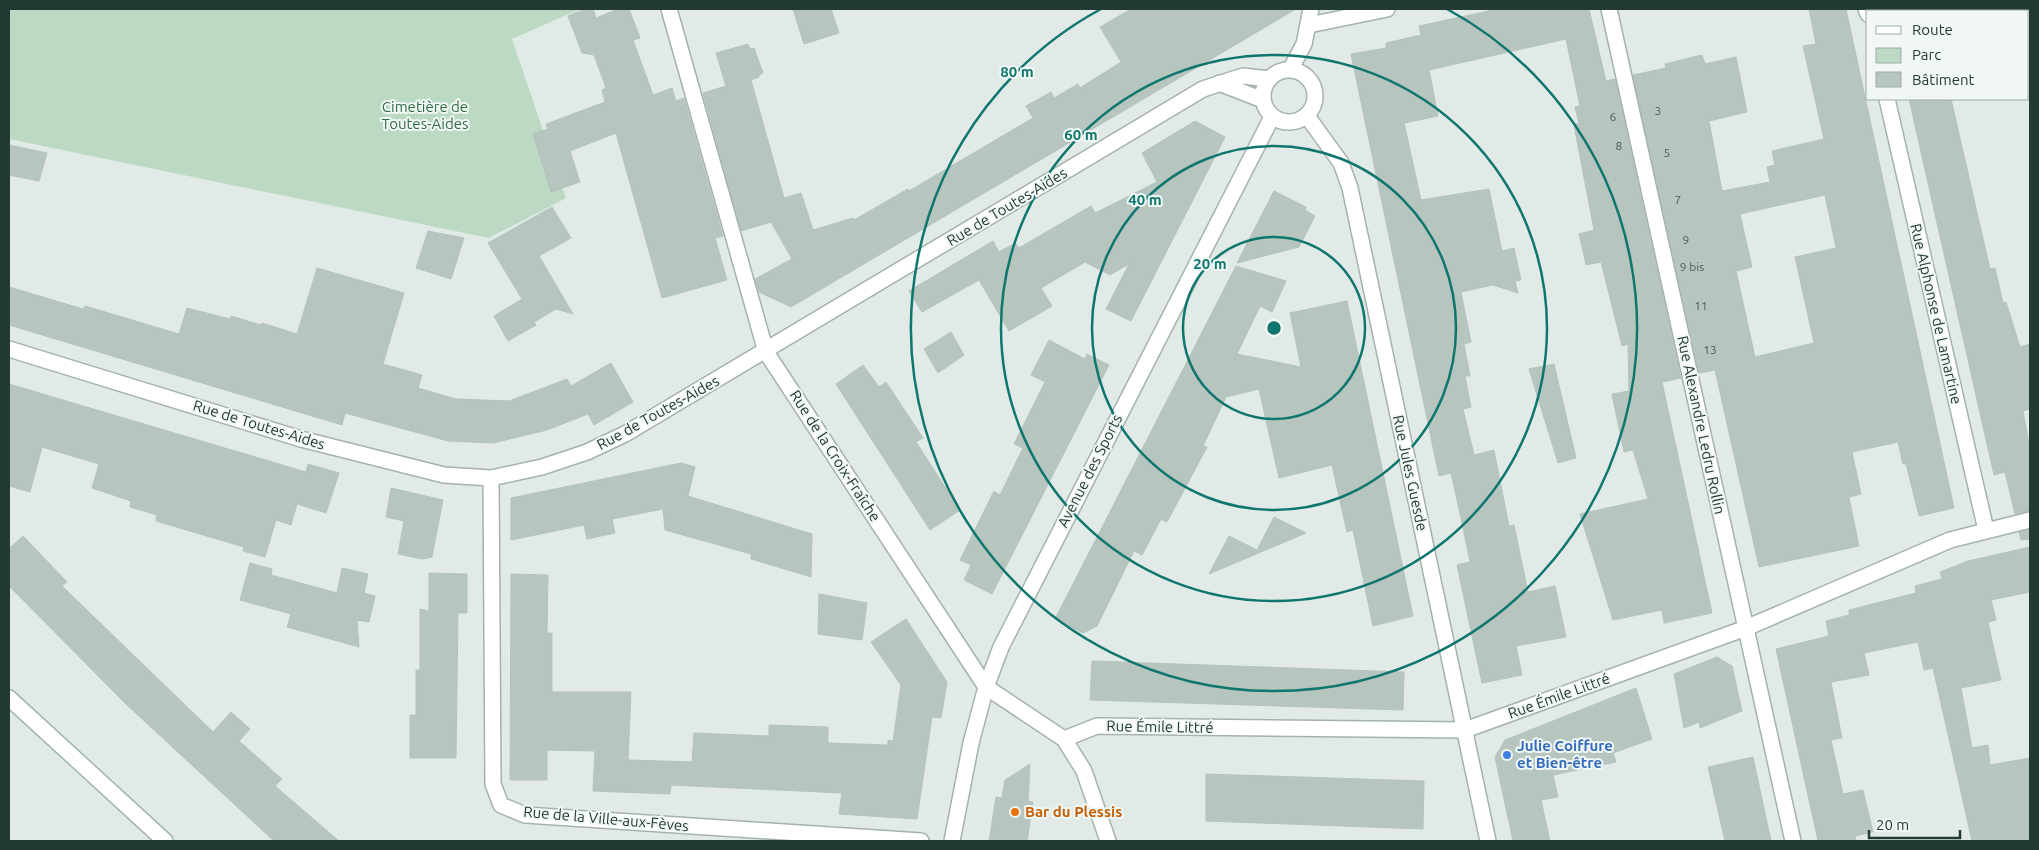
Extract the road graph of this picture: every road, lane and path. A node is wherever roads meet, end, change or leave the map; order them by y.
1 (669, 9) edge
2 (1311, 9) edge
3 (1387, 9) edge
4 (1609, 9) edge
5 (1309, 25) junction
6 (1290, 70) junction
7 (1269, 79) junction
8 (1220, 83) junction
9 (1263, 100) junction
10 (1887, 100) edge
11 (1307, 116) junction
12 (1272, 117) junction
13 (9, 349) edge
14 (766, 352) junction
15 (490, 478) junction
16 (2030, 520) edge
17 (1986, 530) junction
18 (1746, 628) junction
19 (986, 687) junction
20 (9, 698) edge
21 (1465, 730) junction
22 (1064, 739) junction
23 (165, 841) edge
24 (921, 841) edge
25 (952, 841) edge
26 (1108, 841) edge
27 (1488, 841) edge
28 (1793, 841) edge

1 - 14 street, Rue de la Croix-Fraîche
2 - 5 street
3 - 5 street
4 - 18 street, Rue Alexandre Ledru Rollin
5 - 6 street
6 - 7 street
6 - 11 street
7 - 8 street, Rue de Toutes-Aides
7 - 9 street
8 - 9 street
8 - 14 street, Rue de Toutes-Aides
9 - 12 street
10 - 17 street, Rue Alphonse de Lamartine
11 - 12 street
11 - 21 street, Rue Jules Guesde
12 - 19 street, Avenue des Sports
13 - 15 street, Rue de Toutes-Aides
14 - 15 street, Rue de Toutes-Aides
14 - 19 street, Rue de la Croix-Fraîche
15 - 24 street, Rue de la Ville-aux-Fèves
16 - 17 street, Rue Émile Littré
17 - 18 street, Rue Émile Littré
18 - 21 street, Rue Émile Littré
18 - 28 street, Rue Alexandre Ledru Rollin
19 - 22 street, Rue de la Croix-Fraîche
19 - 25 street, Avenue des Sports
20 - 23 street
21 - 22 street, Rue Émile Littré
21 - 27 street, Rue Jules Guesde
22 - 26 street, Rue de la Croix-Fraîche

